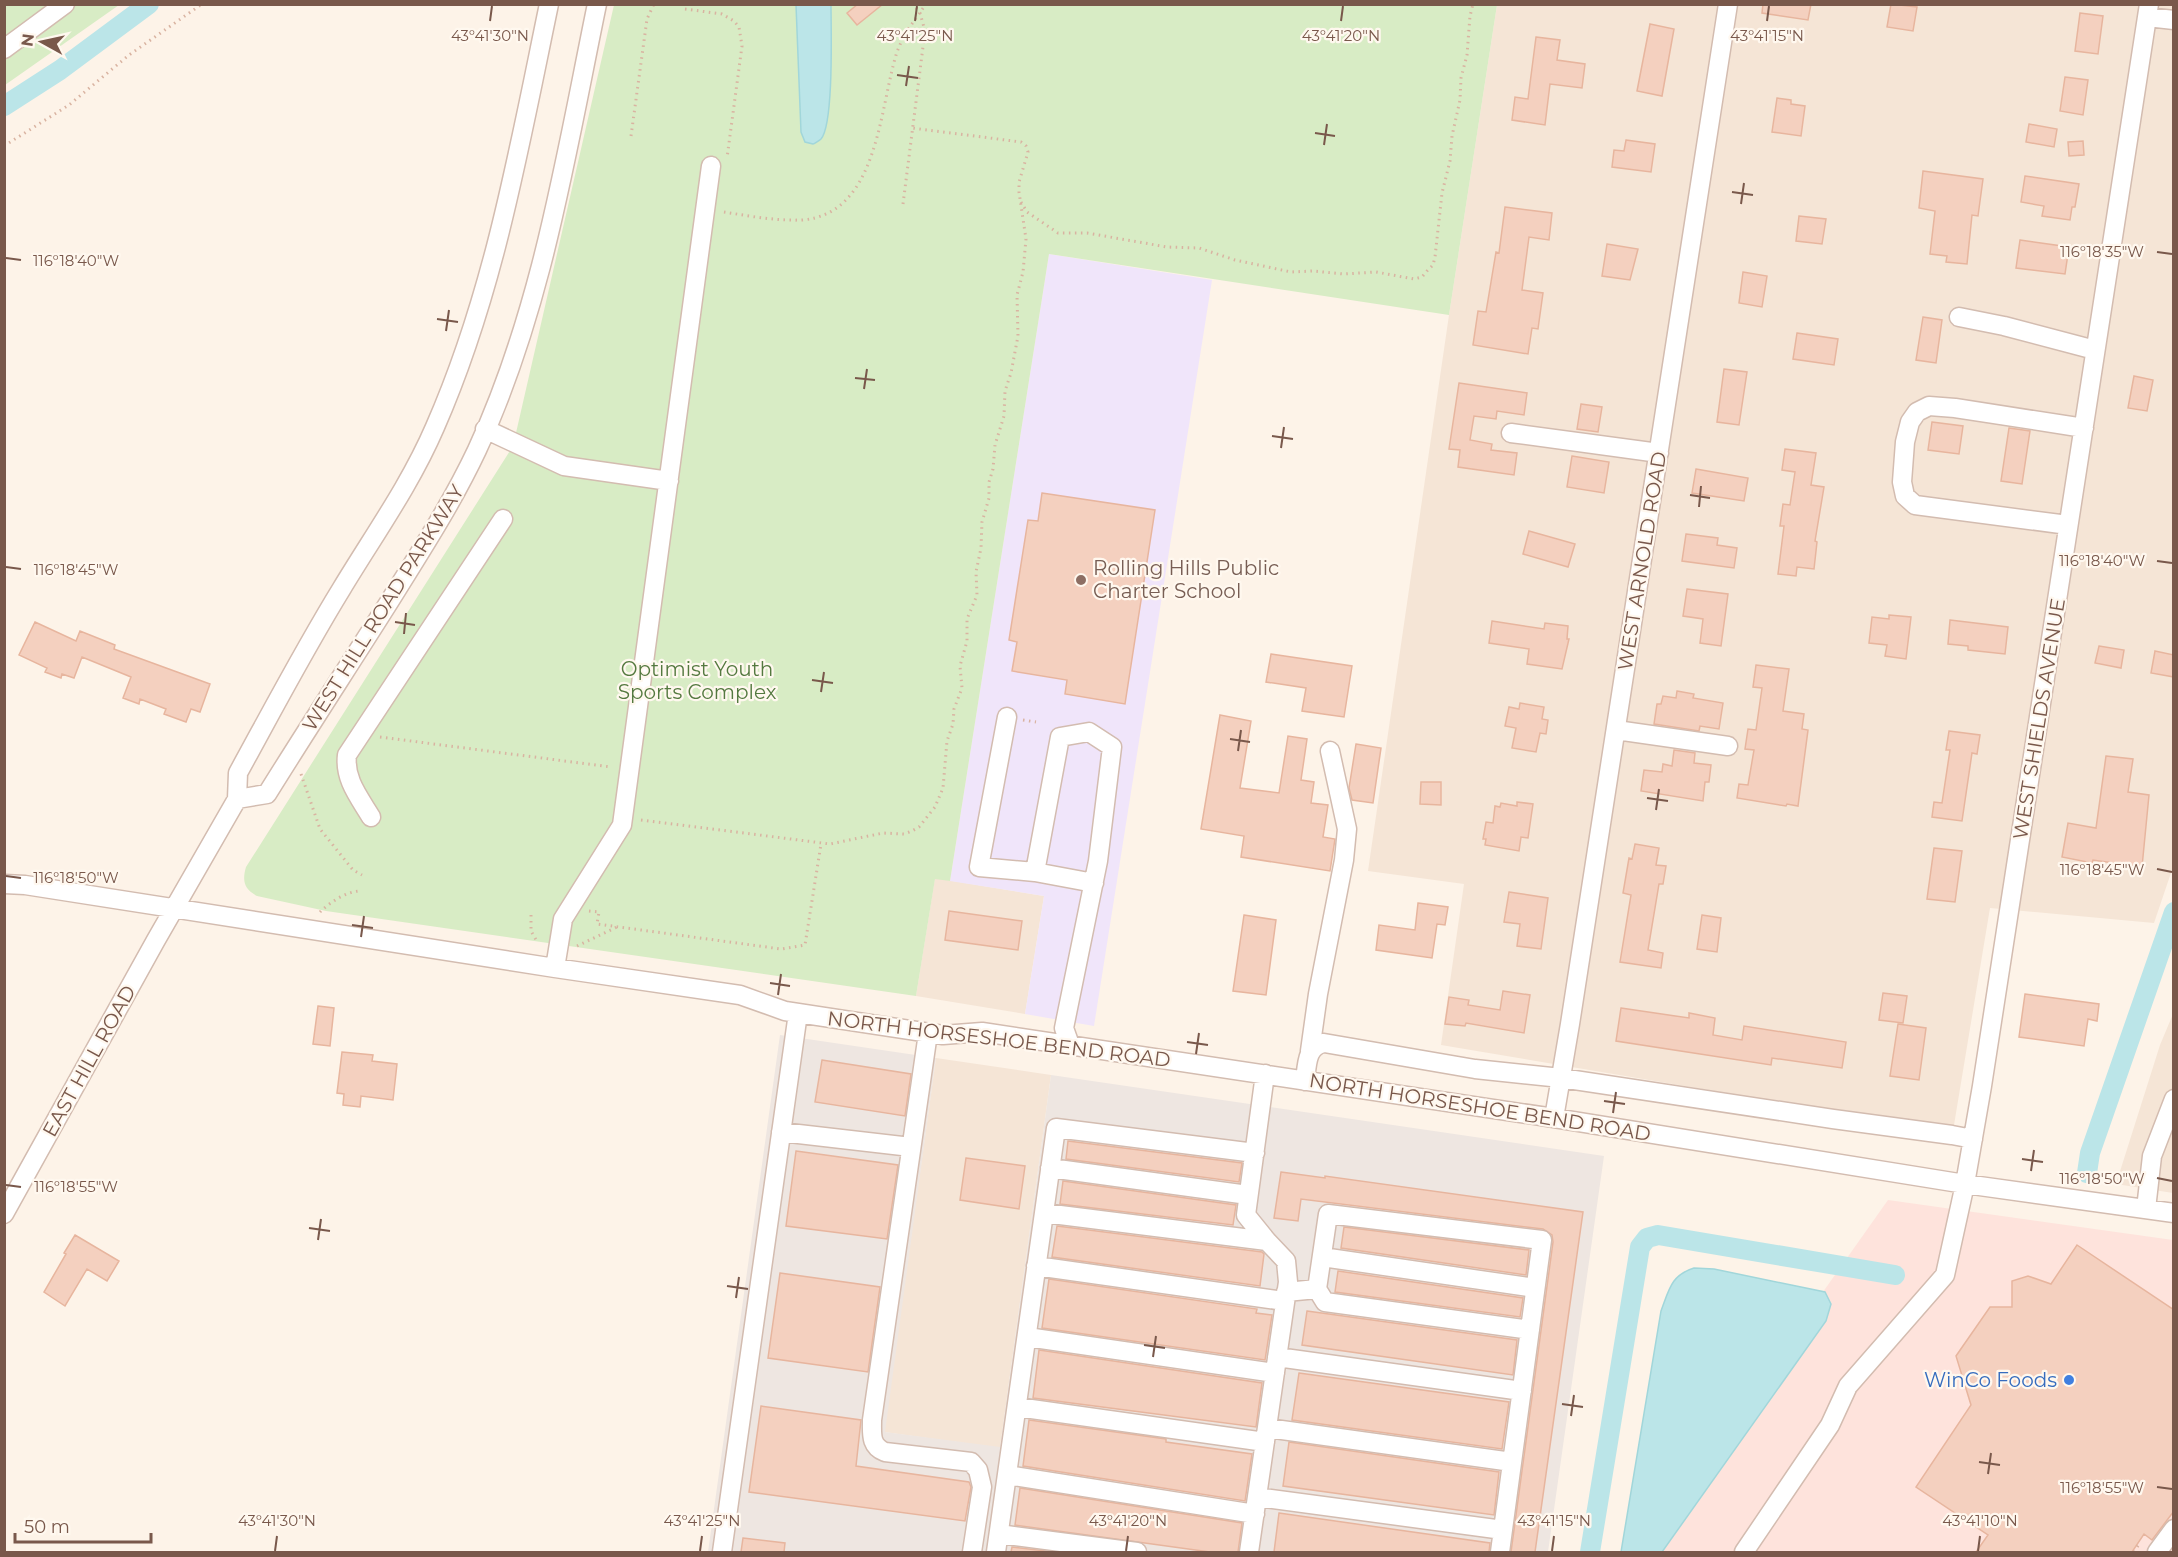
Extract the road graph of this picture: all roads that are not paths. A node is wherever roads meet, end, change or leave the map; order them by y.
1 (65, 4) edge
2 (549, 4) edge
3 (597, 4) edge
4 (1728, 4) edge
5 (2148, 11) edge
6 (2174, 20) edge
7 (4, 49) edge
8 (711, 166) dead end
9 (1959, 317) dead end
10 (2095, 350) junction
11 (2084, 428) junction
12 (485, 429) junction
13 (1511, 433) dead end
14 (1659, 453) junction
15 (669, 481) junction
16 (503, 519) dead end
17 (2068, 525) junction
18 (1007, 717) dead end
19 (1616, 730) junction
20 (1728, 746) dead end
21 (1330, 751) dead end
22 (237, 799) junction
23 (371, 817) dead end
24 (1035, 872) junction
25 (4, 884) edge
26 (1094, 884) junction
27 (174, 909) junction
28 (555, 968) junction
29 (798, 1012) junction
30 (928, 1033) junction
31 (1070, 1045) junction
32 (1310, 1051) junction
33 (1265, 1074) junction
34 (1561, 1078) junction
35 (1305, 1081) junction
36 (2174, 1099) edge
37 (1554, 1118) junction
38 (781, 1132) junction
39 (1972, 1139) junction
40 (911, 1147) junction
41 (1255, 1153) junction
42 (1050, 1168) junction
43 (1965, 1184) junction
44 (1248, 1195) junction
45 (2146, 1209) junction
46 (1044, 1213) junction
47 (2174, 1213) edge
48 (4, 1214) edge
49 (1267, 1241) junction
50 (1323, 1257) junction
51 (1036, 1266) junction
52 (1535, 1288) junction
53 (1317, 1289) junction
54 (1285, 1297) junction
55 (1530, 1330) junction
56 (1027, 1336) junction
57 (1276, 1365) junction
58 (1522, 1391) junction
59 (1017, 1407) junction
60 (1266, 1435) junction
61 (1512, 1462) junction
62 (1007, 1475) junction
63 (1256, 1505) junction
64 (2174, 1529) edge
65 (1503, 1530) junction
66 (999, 1534) junction
67 (722, 1552) edge
68 (972, 1552) edge
69 (996, 1552) edge
70 (1137, 1552) edge
71 (1249, 1552) edge
72 (1500, 1552) edge
73 (1743, 1552) edge
74 (2157, 1552) edge

1 - 7 street
2 - 22 street, WEST HILL ROAD PARKWAY
3 - 12 street, WEST HILL ROAD PARKWAY
4 - 14 street, WEST ARNOLD ROAD
5 - 6 street
5 - 10 street, WEST SHIELDS AVENUE
8 - 15 street
9 - 10 street
10 - 11 street, WEST SHIELDS AVENUE
11 - 17 street, WEST SHIELDS AVENUE
11 - 17 street
12 - 15 street
12 - 22 street, WEST HILL ROAD PARKWAY
13 - 14 street
14 - 19 street, WEST ARNOLD ROAD
15 - 28 street
16 - 23 street
17 - 39 street, WEST SHIELDS AVENUE
18 - 24 street
19 - 20 street
19 - 34 street, WEST ARNOLD ROAD
21 - 32 street
22 - 27 street, WEST HILL ROAD PARKWAY
24 - 26 street
24 - 26 street
25 - 27 street, NORTH HORSESHOE BEND ROAD
26 - 31 street
27 - 28 street, NORTH HORSESHOE BEND ROAD
27 - 48 street, EAST HILL ROAD
28 - 29 street, NORTH HORSESHOE BEND ROAD
29 - 30 street, NORTH HORSESHOE BEND ROAD
29 - 38 street
30 - 31 street, NORTH HORSESHOE BEND ROAD
30 - 40 street
31 - 33 street, NORTH HORSESHOE BEND ROAD
32 - 34 street
32 - 35 street
33 - 35 street, NORTH HORSESHOE BEND ROAD
33 - 41 street
34 - 37 street, WEST ARNOLD ROAD
34 - 39 street
35 - 37 street, NORTH HORSESHOE BEND ROAD
36 - 45 street
37 - 43 street, NORTH HORSESHOE BEND ROAD
38 - 40 street
38 - 67 street
39 - 43 street, WEST SHIELDS AVENUE
40 - 68 street
41 - 42 street
41 - 44 street
42 - 44 street
42 - 46 street
43 - 45 street, NORTH HORSESHOE BEND ROAD
43 - 73 street, WEST SHIELDS AVENUE
44 - 49 street
45 - 47 street, NORTH HORSESHOE BEND ROAD
46 - 49 street
46 - 51 street
49 - 54 street
50 - 52 street
50 - 52 street
50 - 53 street
51 - 54 street
51 - 56 street
52 - 55 street
53 - 54 street
53 - 55 street
54 - 57 street
55 - 58 street
56 - 57 street
56 - 59 street
57 - 58 street
57 - 60 street
58 - 61 street
59 - 60 street
59 - 62 street
60 - 61 street
60 - 63 street
61 - 65 street
62 - 63 street
62 - 66 street
63 - 65 street
63 - 71 street
64 - 74 street
65 - 72 street
66 - 69 street
66 - 70 street

